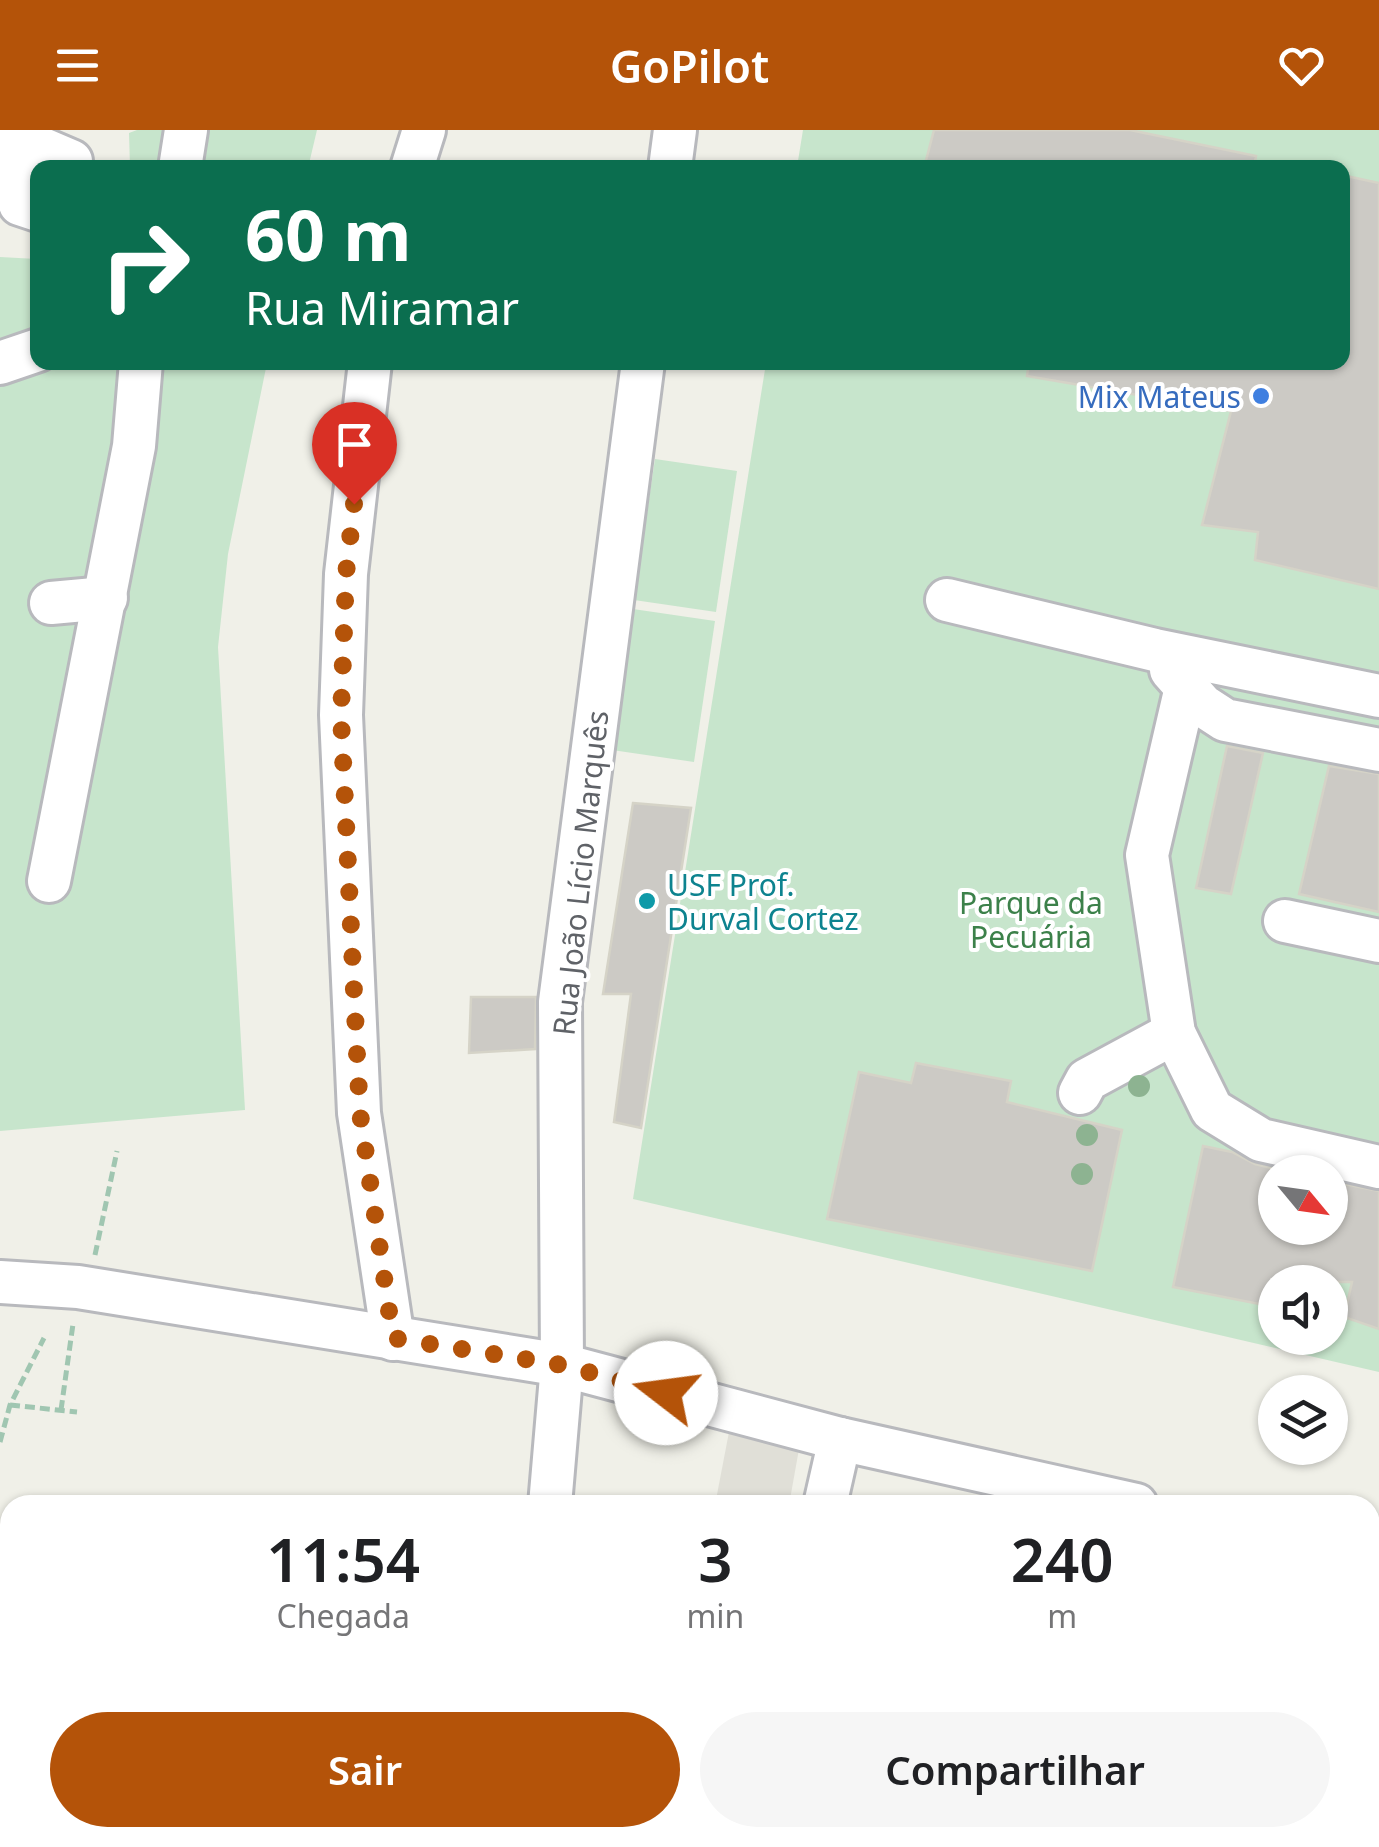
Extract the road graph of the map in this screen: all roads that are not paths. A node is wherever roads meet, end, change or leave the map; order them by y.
1 (186, 130) edge
2 (424, 130) edge
3 (675, 130) edge
4 (19, 134) edge
5 (69, 160) edge
6 (181, 160) edge
7 (415, 160) edge
8 (671, 160) edge
9 (30, 207) edge
10 (30, 353) edge
11 (0, 363) edge
12 (140, 370) edge
13 (369, 370) edge
14 (642, 370) edge
15 (106, 598) junction
16 (947, 600) dead end
17 (51, 603) dead end
18 (1155, 650) junction
19 (1186, 687) junction
20 (1373, 695) edge
21 (1360, 746) edge
22 (50, 881) dead end
23 (1286, 921) dead end
24 (1379, 941) edge
25 (1174, 1034) junction
26 (1080, 1093) dead end
27 (1379, 1167) edge
28 (0, 1282) edge
29 (393, 1338) junction
30 (562, 1365) junction
31 (840, 1439) junction
32 (551, 1495) edge
33 (827, 1495) edge
34 (1091, 1495) edge

1 - 6 street
2 - 7 street
3 - 8 street
4 - 5 street
4 - 9 street
10 - 11 street
12 - 15 street
13 - 29 street
14 - 30 street, Rua João Lício Marquês
15 - 17 street
15 - 22 street
16 - 18 street
18 - 19 street
18 - 20 street
19 - 21 street
19 - 25 street
20 - 21 street
23 - 24 street
25 - 26 street
25 - 27 street
28 - 29 street
29 - 30 street
30 - 31 street
30 - 32 street, Rua João Lício Marquês
31 - 33 street
31 - 34 street

